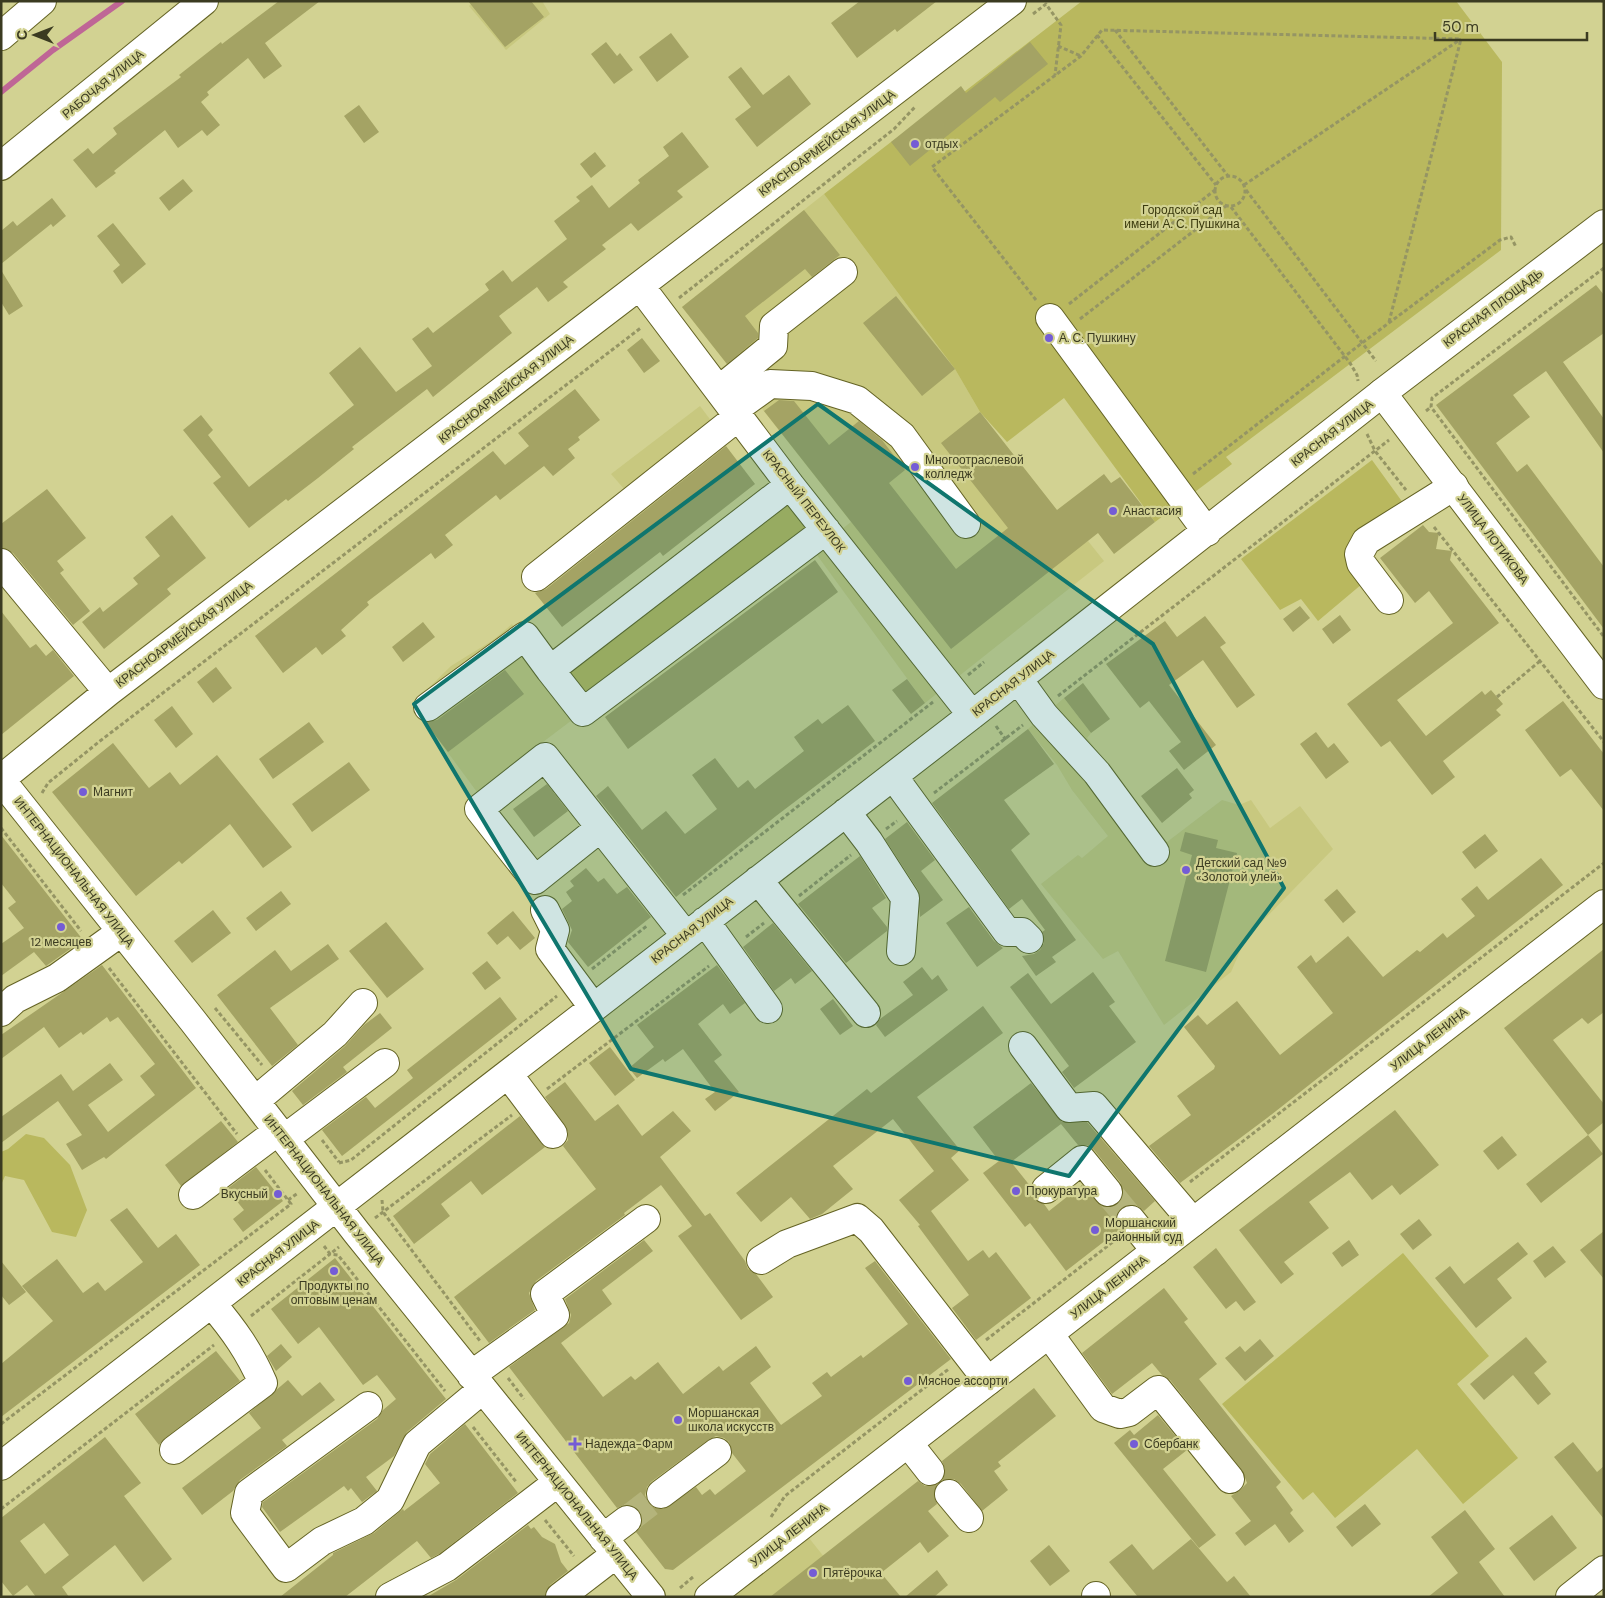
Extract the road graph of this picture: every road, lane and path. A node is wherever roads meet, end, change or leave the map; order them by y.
1 (42, 1) edge
2 (204, 1) edge
3 (1020, 10) edge
4 (1114, 29) junction
5 (1097, 34) junction
6 (1, 36) edge
7 (1461, 39) junction
8 (1058, 46) junction
9 (1081, 56) junction
10 (1055, 75) junction
11 (920, 102) dead end
12 (1, 166) edge
13 (1228, 176) junction
14 (1244, 184) junction
15 (1216, 185) junction
16 (1215, 190) junction
17 (1246, 190) junction
18 (1226, 206) junction
19 (1231, 207) junction
20 (1604, 224) edge
21 (1516, 247) dead end
22 (1604, 268) edge
23 (843, 272) dead end
24 (640, 286) junction
25 (660, 313) junction
26 (1389, 323) junction
27 (1056, 326) junction
28 (1362, 343) junction
29 (1345, 356) junction
30 (1376, 361) dead end
31 (1372, 401) junction
32 (730, 405) junction
33 (1375, 451) junction
34 (790, 485) junction
35 (1454, 486) junction
36 (1175, 488) junction
37 (1419, 508) junction
38 (966, 524) dead end
39 (826, 530) junction
40 (1207, 532) junction
41 (1, 563) edge
42 (536, 577) dead end
43 (1389, 600) dead end
44 (1604, 637) edge
45 (1540, 661) junction
46 (550, 670) junction
47 (1018, 679) junction
48 (1604, 685) edge
49 (108, 692) junction
50 (1497, 696) dead end
51 (428, 707) dead end
52 (1041, 710) junction
53 (972, 715) junction
54 (1604, 742) edge
55 (893, 776) junction
56 (1, 779) edge
57 (930, 796) dead end
58 (48, 800) dead end
59 (846, 812) junction
60 (899, 819) dead end
61 (1, 828) edge
62 (600, 828) junction
63 (869, 842) junction
64 (1155, 852) dead end
65 (758, 880) junction
66 (1604, 904) edge
67 (782, 909) junction
68 (544, 910) dead end
69 (695, 928) junction
70 (121, 932) junction
71 (744, 938) dead end
72 (1029, 939) dead end
73 (96, 950) junction
74 (901, 951) dead end
75 (714, 962) dead end
76 (209, 1000) dead end
77 (363, 1003) dead end
78 (593, 1007) junction
79 (768, 1009) dead end
80 (1, 1012) edge
81 (866, 1013) dead end
82 (1023, 1046) dead end
83 (385, 1063) dead end
84 (508, 1074) junction
85 (277, 1084) junction
86 (546, 1089) dead end
87 (255, 1101) junction
88 (515, 1113) dead end
89 (307, 1122) junction
90 (553, 1134) dead end
91 (281, 1135) junction
92 (243, 1141) dead end
93 (339, 1162) dead end
94 (260, 1164) dead end
95 (1046, 1189) dead end
96 (1108, 1192) tunnel mouth
97 (193, 1195) dead end
98 (384, 1202) dead end
99 (336, 1207) junction
100 (383, 1212) junction
101 (646, 1219) dead end
102 (1132, 1220) tunnel mouth
103 (1193, 1222) junction
104 (1156, 1251) junction
105 (761, 1260) dead end
106 (212, 1304) junction
107 (234, 1330) junction
108 (1049, 1334) junction
109 (481, 1343) dead end
110 (506, 1375) dead end
111 (988, 1381) junction
112 (477, 1382) junction
113 (449, 1396) dead end
114 (368, 1406) dead end
115 (530, 1406) dead end
116 (467, 1420) dead end
117 (1, 1424) edge
118 (908, 1443) junction
119 (174, 1450) dead end
120 (717, 1452) dead end
121 (1, 1466) edge
122 (930, 1470) dead end
123 (1230, 1479) dead end
124 (558, 1482) junction
125 (660, 1494) tunnel mouth
126 (950, 1494) dead end
127 (532, 1503) junction
128 (1, 1509) edge
129 (969, 1518) dead end
130 (627, 1520) tunnel mouth
131 (609, 1546) junction
132 (575, 1558) dead end
133 (1604, 1570) edge
134 (390, 1597) edge
135 (560, 1597) edge
136 (651, 1597) edge
137 (709, 1597) edge
138 (1570, 1597) edge

1 - 6 street
2 - 12 street, РАБОЧАЯ УЛИЦА
3 - 8 path
3 - 24 street, КРАСНОАРМЕЙСКАЯ УЛИЦА
4 - 5 path
4 - 7 path
4 - 13 path
5 - 9 path
5 - 15 path
7 - 14 path
7 - 26 path
8 - 9 path
8 - 10 path
9 - 10 path
10 - 27 path
11 - 25 path
13 - 14 path
13 - 15 path
14 - 17 path
15 - 16 path
16 - 18 path
16 - 27 path
17 - 19 path
17 - 28 path
18 - 19 path
18 - 27 path
19 - 29 path
20 - 31 street, КРАСНАЯ ПЛОЩАДЬ
21 - 26 path
22 - 44 path
23 - 32 street
24 - 25 street, КРАСНЫЙ ПЕРЕУЛОК
24 - 49 street, КРАСНОАРМЕЙСКАЯ УЛИЦА
25 - 32 street, КРАСНЫЙ ПЕРЕУЛОК
25 - 58 path
26 - 28 path
27 - 36 street
28 - 29 path
28 - 30 path
29 - 31 path
29 - 36 path
31 - 33 path
31 - 35 street, УЛИЦА ЛОТИКОВА
31 - 40 street, КРАСНАЯ УЛИЦА
32 - 34 street, КРАСНЫЙ ПЕРЕУЛОК
32 - 38 street
32 - 42 street
33 - 37 path
33 - 52 path
34 - 39 street, КРАСНЫЙ ПЕРЕУЛОК
34 - 46 street
35 - 37 street
35 - 48 street, УЛИЦА ЛОТИКОВА
36 - 40 street
37 - 43 street
37 - 45 path
39 - 46 street
39 - 53 street, КРАСНЫЙ ПЕРЕУЛОК
40 - 47 street, КРАСНАЯ УЛИЦА
41 - 49 street
45 - 50 path
45 - 54 path
46 - 51 street
47 - 52 street
47 - 53 street, КРАСНАЯ УЛИЦА
49 - 56 street, КРАСНОАРМЕЙСКАЯ УЛИЦА
52 - 57 path
52 - 64 street
53 - 55 street, КРАСНАЯ УЛИЦА
55 - 59 street, КРАСНАЯ УЛИЦА
55 - 72 street
56 - 70 street, ИНТЕРНАЦИОНАЛЬНАЯ УЛИЦА
59 - 63 street
59 - 65 street, КРАСНАЯ УЛИЦА
60 - 63 path
61 - 73 path
62 - 62 street
62 - 69 street
63 - 67 path
63 - 74 street
65 - 67 street
65 - 69 street, КРАСНАЯ УЛИЦА
66 - 103 street, УЛИЦА ЛЕНИНА
67 - 71 path
67 - 81 street
68 - 78 street
69 - 78 street, КРАСНАЯ УЛИЦА
69 - 79 street
70 - 73 street
70 - 87 street, ИНТЕРНАЦИОНАЛЬНАЯ УЛИЦА
73 - 80 street
73 - 92 path
75 - 86 path
76 - 85 path
77 - 85 street
78 - 84 street, КРАСНАЯ УЛИЦА
82 - 103 street
83 - 89 street
84 - 90 street
84 - 99 street, КРАСНАЯ УЛИЦА
85 - 87 street
87 - 91 street, ИНТЕРНАЦИОНАЛЬНАЯ УЛИЦА
88 - 100 path
89 - 91 street
89 - 93 path
91 - 97 street
91 - 99 street, ИНТЕРНАЦИОНАЛЬНАЯ УЛИЦА
94 - 117 path
95 - 96 street
98 - 100 path
99 - 106 street, КРАСНАЯ УЛИЦА
99 - 112 street, ИНТЕРНАЦИОНАЛЬНАЯ УЛИЦА
100 - 109 path
101 - 112 street
102 - 104 street
103 - 104 street, УЛИЦА ЛЕНИНА
104 - 108 street, УЛИЦА ЛЕНИНА
105 - 111 street
106 - 107 street
106 - 121 street, КРАСНАЯ УЛИЦА
107 - 113 path
107 - 119 street
107 - 128 path
108 - 111 street, УЛИЦА ЛЕНИНА
108 - 123 street
110 - 115 path
111 - 118 street, УЛИЦА ЛЕНИНА
112 - 114 street
112 - 124 street, ИНТЕРНАЦИОНАЛЬНАЯ УЛИЦА
116 - 127 path
118 - 122 street
118 - 137 street, УЛИЦА ЛЕНИНА
120 - 125 street
124 - 127 street
124 - 131 street, ИНТЕРНАЦИОНАЛЬНАЯ УЛИЦА
126 - 129 street
127 - 132 path
127 - 134 street
130 - 131 street
131 - 135 street
131 - 136 street, ИНТЕРНАЦИОНАЛЬНАЯ УЛИЦА
133 - 138 street

